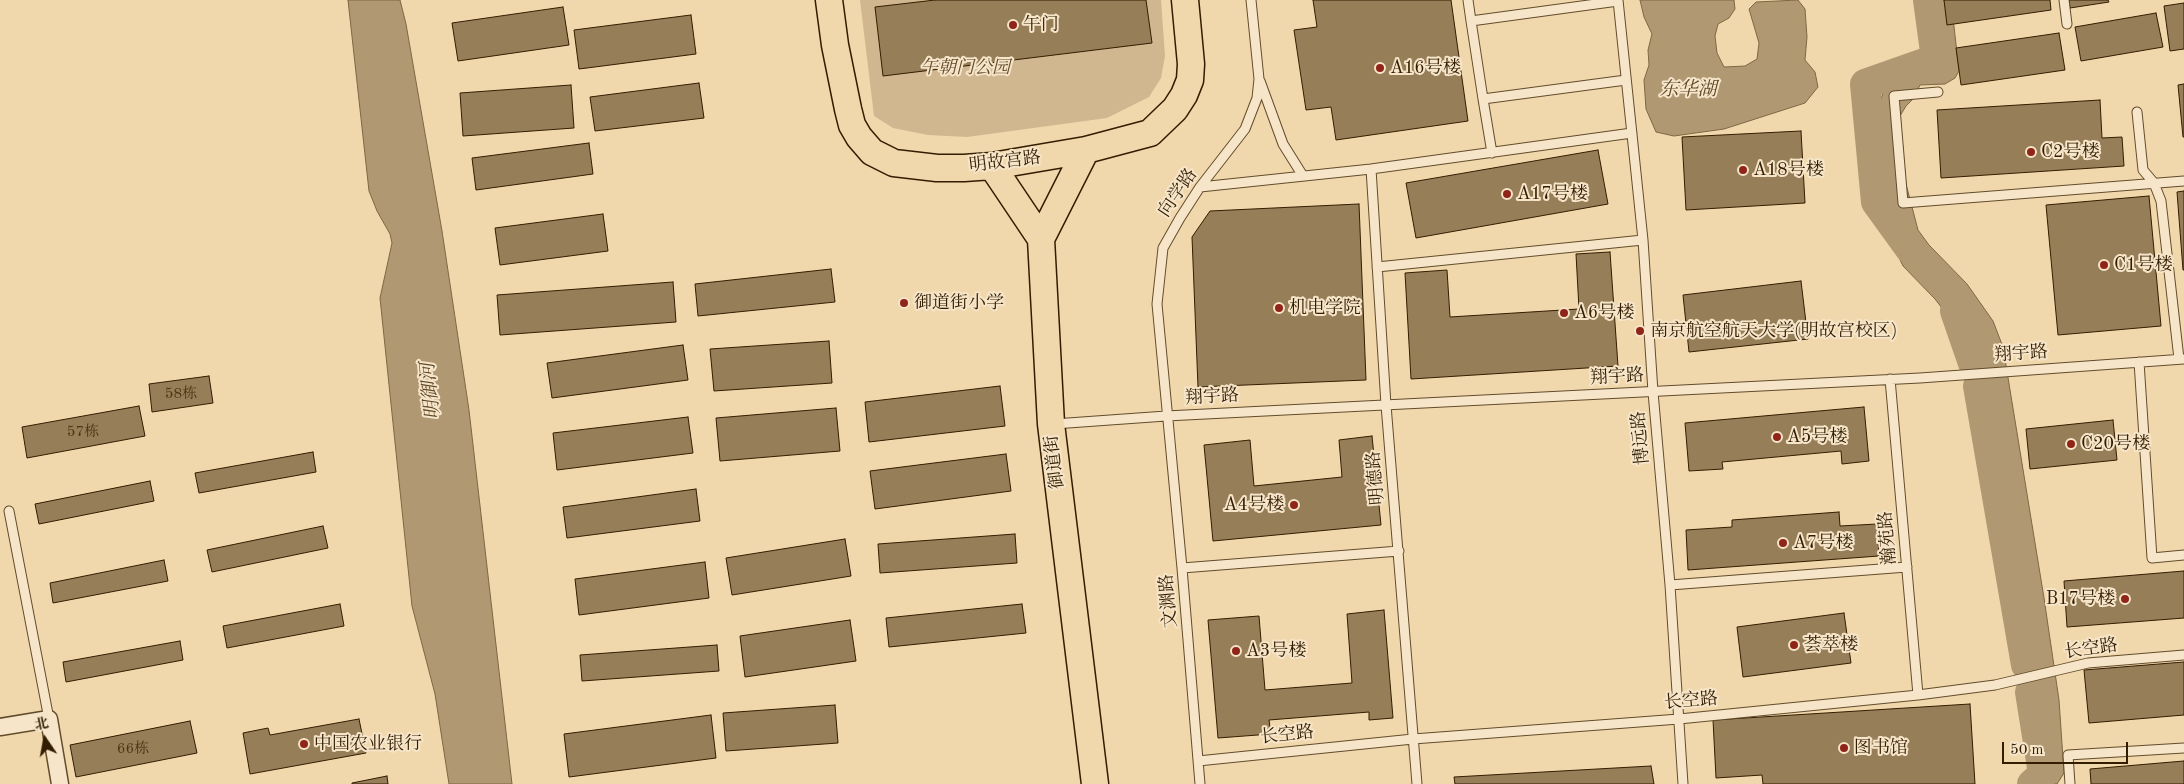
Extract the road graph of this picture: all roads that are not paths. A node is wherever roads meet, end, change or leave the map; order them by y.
1 (829, 0) edge
2 (1184, 0) edge
3 (1251, 0) edge
4 (1468, 0) edge
5 (2064, 0) edge
6 (1618, 1) edge
7 (1471, 22) junction
8 (2067, 24) dead end
9 (1259, 79) junction
10 (1626, 80) junction
11 (1938, 92) dead end
12 (1483, 99) junction
13 (2137, 112) dead end
14 (1632, 133) junction
15 (1086, 150) junction
16 (1492, 152) junction
17 (992, 166) junction
18 (1371, 169) junction
19 (1304, 176) junction
20 (2184, 181) edge
21 (2154, 184) junction
22 (1200, 187) junction
23 (1041, 239) junction
24 (1642, 240) junction
25 (1377, 267) junction
26 (2182, 359) edge
27 (2139, 362) junction
28 (1890, 379) junction
29 (1653, 392) junction
30 (1386, 405) junction
31 (1166, 416) junction
32 (1051, 424) junction
33 (9, 512) dead end
34 (1399, 551) junction
35 (2184, 555) edge
36 (1907, 567) junction
37 (1182, 568) junction
38 (1670, 585) junction
39 (2184, 655) edge
40 (1918, 695) junction
41 (1679, 718) junction
42 (49, 719) junction
43 (0, 727) edge
44 (1413, 739) junction
45 (2184, 748) edge
46 (1198, 761) junction
47 (60, 784) edge
48 (1095, 784) edge
49 (1200, 784) edge
50 (1417, 784) edge
51 (1683, 784) edge
52 (2070, 784) edge

1 - 17 main road, 明故宫路
2 - 15 main road, 明故宫路
3 - 9 lane, 向学路
4 - 7 lane
5 - 8 lane
6 - 7 lane
6 - 10 lane, 博远路
7 - 12 lane
9 - 19 lane
9 - 22 lane, 向学路
10 - 12 lane
10 - 14 lane, 博远路
11 - 21 lane
12 - 16 lane
13 - 21 lane
14 - 16 lane
14 - 24 lane, 博远路
15 - 17 main road, 明故宫路
15 - 23 main road, 御道街
16 - 18 lane
17 - 23 main road
18 - 19 lane
18 - 25 lane, 明德路
19 - 22 lane
20 - 21 lane
21 - 26 lane
22 - 31 lane, 向学路
23 - 32 main road, 御道街
24 - 25 lane
24 - 29 lane, 博远路
25 - 30 lane, 明德路
26 - 27 lane, 翔宇路
27 - 28 lane, 翔宇路
27 - 35 lane
28 - 29 lane, 翔宇路
28 - 36 lane, 瀚苑路
29 - 30 lane, 翔宇路
29 - 38 lane, 博远路
30 - 31 lane, 翔宇路
30 - 34 lane, 明德路
31 - 32 lane, 翔宇路
31 - 37 lane, 文渊路
32 - 48 main road, 御道街
33 - 42 lane
34 - 37 lane
34 - 44 lane, 明德路
36 - 38 lane
36 - 40 lane, 瀚苑路
37 - 46 lane, 文渊路
38 - 41 lane, 博远路
39 - 40 lane, 长空路
40 - 41 lane, 长空路
41 - 44 lane, 长空路
41 - 51 lane, 博远路
42 - 43 street
42 - 47 street
44 - 46 lane, 长空路
44 - 50 lane, 明德路
45 - 52 lane
46 - 49 lane, 文渊路

